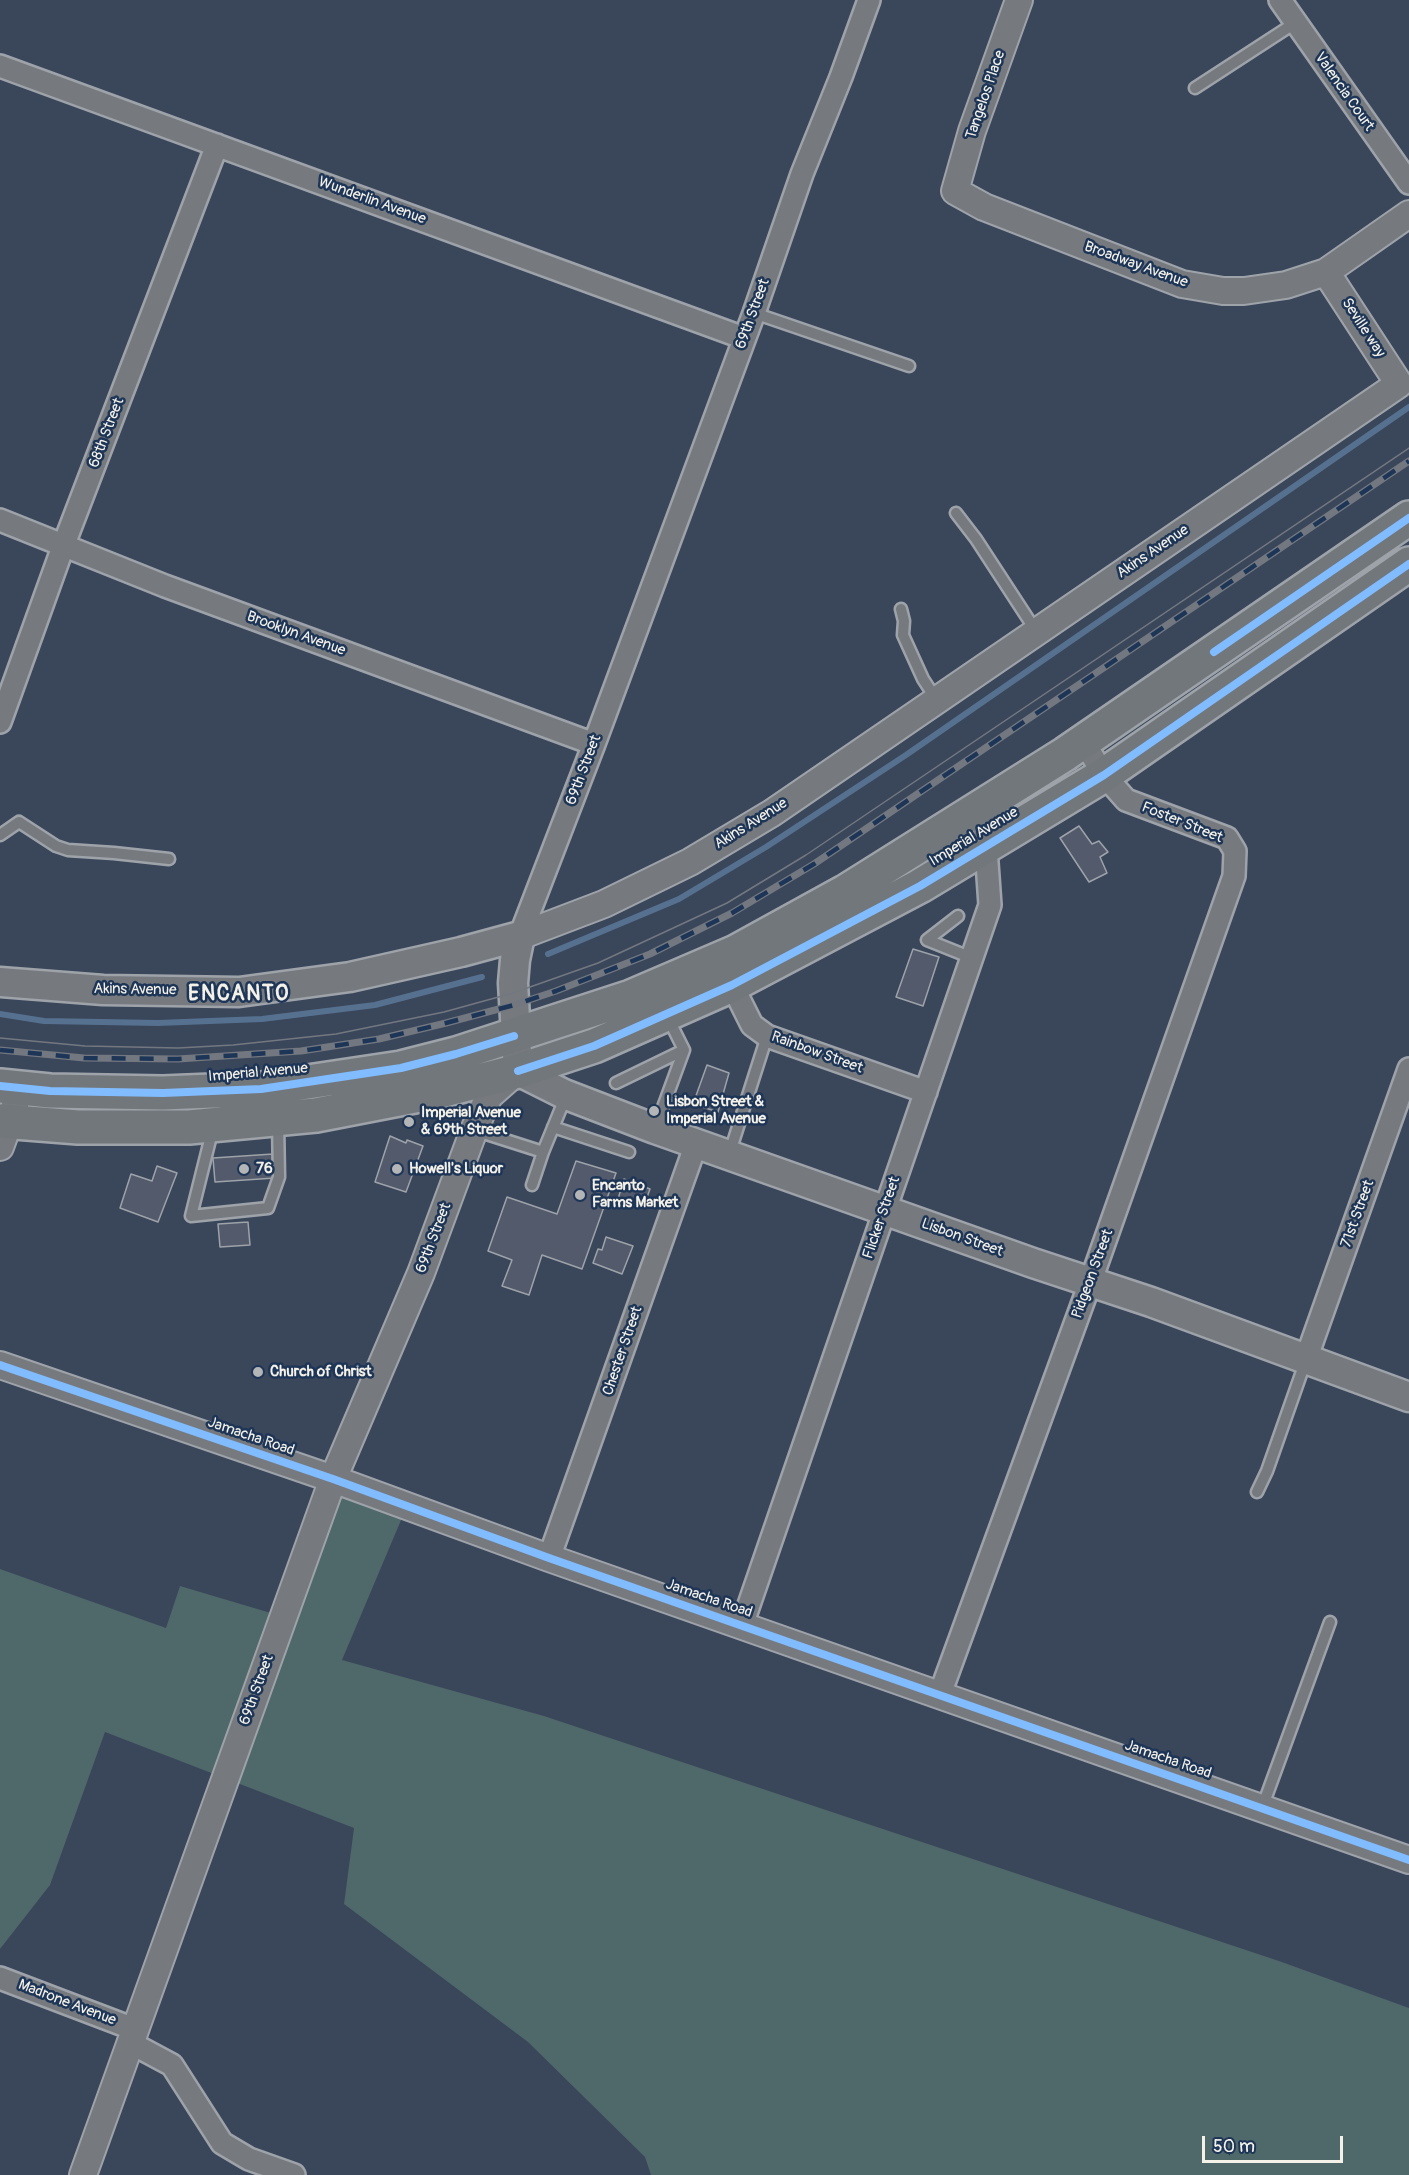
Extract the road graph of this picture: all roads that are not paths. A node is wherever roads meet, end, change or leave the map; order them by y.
1 (869, 0) edge
2 (1019, 0) edge
3 (1280, 0) edge
4 (1295, 22) junction
5 (0, 66) edge
6 (1195, 88) dead end
7 (217, 145) junction
8 (1409, 183) edge
9 (955, 190) joint
10 (1409, 213) edge
11 (1326, 272) junction
12 (754, 313) junction
13 (744, 338) junction
14 (909, 366) dead end
15 (1404, 381) edge
16 (956, 513) dead end
17 (1409, 518) edge
18 (0, 520) edge
19 (64, 544) junction
20 (1409, 564) edge
21 (901, 609) dead end
22 (1036, 631) junction
23 (936, 699) junction
24 (0, 722) edge
25 (1083, 741) junction
26 (594, 744) junction
27 (1104, 775) junction
28 (983, 806) junction
29 (0, 835) edge
30 (986, 845) junction
31 (1235, 851) joint
32 (170, 860) dead end
33 (958, 916) dead end
34 (520, 936) junction
35 (972, 957) junction
36 (0, 982) edge
37 (732, 985) junction
38 (667, 1014) junction
39 (766, 1035) junction
40 (514, 1036) junction
41 (684, 1050) junction
42 (1409, 1069) edge
43 (518, 1071) junction
44 (616, 1083) dead end
45 (10, 1088) edge
46 (926, 1092) junction
47 (566, 1095) junction
48 (278, 1119) junction
49 (214, 1125) junction
50 (554, 1127) junction
51 (655, 1129) junction
52 (3, 1130) edge
53 (474, 1130) junction
54 (696, 1144) junction
55 (543, 1152) junction
56 (629, 1152) dead end
57 (729, 1156) junction
58 (532, 1185) dead end
59 (884, 1210) junction
60 (1090, 1283) junction
61 (1306, 1359) junction
62 (0, 1365) edge
63 (1409, 1396) edge
64 (333, 1479) junction
65 (1257, 1492) dead end
66 (549, 1558) junction
67 (1330, 1622) dead end
68 (742, 1625) junction
69 (940, 1694) junction
70 (1262, 1808) junction
71 (1409, 1860) edge
72 (0, 1978) edge
73 (132, 2036) junction
74 (83, 2175) edge
75 (294, 2175) edge

1 - 12 street, 69th Street
2 - 9 street, Tangelos Place
3 - 4 street, Valencia Court
4 - 6 lane
4 - 8 street, Valencia Court
5 - 7 street, Wunderlin Avenue
7 - 13 street, Wunderlin Avenue
7 - 19 street, 68th Street
9 - 11 street, Broadway Avenue
10 - 11 street, Broadway Avenue
11 - 15 street, Seville way
12 - 13 street, 69th Street
12 - 14 lane
13 - 26 street, 69th Street
15 - 22 street, Akins Avenue
16 - 22 lane
17 - 25 main road, Imperial Avenue
18 - 19 street, Brooklyn Avenue
19 - 24 street, 68th Street
19 - 26 street, Brooklyn Avenue
20 - 27 main road, Imperial Avenue
21 - 23 lane
22 - 23 street, Akins Avenue
23 - 34 street, Akins Avenue
25 - 27 street, Foster Street
25 - 28 main road, Imperial Avenue
26 - 34 street, 69th Street
27 - 30 main road, Imperial Avenue
27 - 31 street, Foster Street
28 - 30 street, Flicker Street
28 - 40 main road, Imperial Avenue
29 - 32 lane
30 - 35 street, Flicker Street
30 - 37 main road, Imperial Avenue
31 - 60 street, Pidgeon Street
33 - 35 lane
34 - 36 main road, Akins Avenue
34 - 40 main road, 69th Street
35 - 46 street, Flicker Street
37 - 38 main road, Imperial Avenue
37 - 39 street, Rainbow Street
38 - 41 lane
38 - 43 main road, Imperial Avenue
39 - 46 street, Rainbow Street
39 - 57 lane
40 - 43 main road, 69th Street
40 - 45 main road, Imperial Avenue
41 - 44 lane
41 - 51 lane
42 - 61 street, 71st Street
43 - 47 main road, Lisbon Street
43 - 48 main road, Imperial Avenue
43 - 53 street, 69th Street
45 - 52 street
46 - 59 street, Flicker Street
47 - 50 lane
47 - 51 main road, Lisbon Street
48 - 49 main road, Imperial Avenue
48 - 49 lane
49 - 52 main road, Imperial Avenue
50 - 55 lane
50 - 56 lane
51 - 54 main road, Lisbon Street
53 - 55 lane
53 - 64 street, 69th Street
54 - 57 main road, Lisbon Street
54 - 66 street, Chester Street
55 - 58 lane
57 - 59 main road, Lisbon Street
59 - 60 main road, Lisbon Street
59 - 68 street, Flicker Street
60 - 61 main road, Lisbon Street
60 - 69 street, Pidgeon Street
61 - 63 main road, Lisbon Street
61 - 65 lane
62 - 64 street, Jamacha Road
64 - 66 street, Jamacha Road
64 - 73 street, 69th Street
66 - 68 street, Jamacha Road
67 - 70 lane
68 - 69 street, Jamacha Road
69 - 70 street, Jamacha Road
70 - 71 street, Jamacha Road
72 - 73 street, Madrone Avenue
73 - 74 street, 69th Street
73 - 75 street, Madrone Avenue

